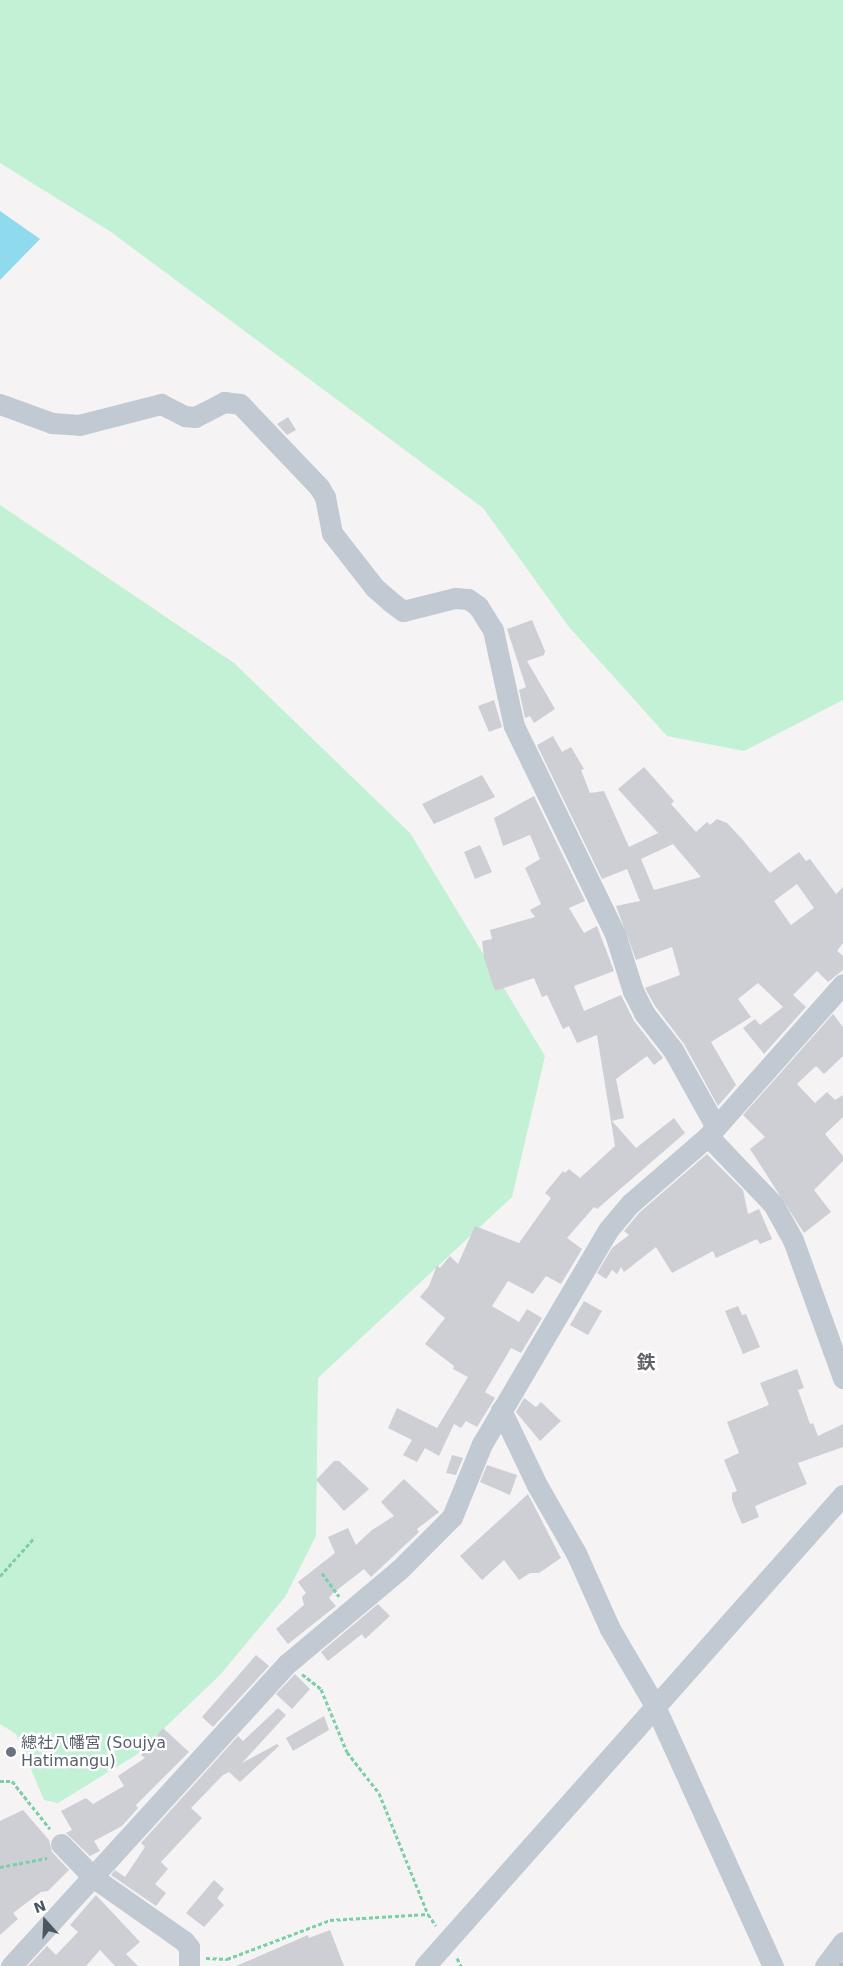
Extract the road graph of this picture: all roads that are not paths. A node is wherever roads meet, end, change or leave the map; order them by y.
1 (0, 404) edge
2 (843, 984) edge
3 (712, 1132) junction
4 (843, 1378) edge
5 (501, 1410) junction
6 (843, 1495) edge
7 (654, 1704) junction
8 (64, 1847) road end
9 (94, 1878) junction
10 (843, 1942) edge
11 (190, 1962) edge
12 (10, 1966) edge
13 (425, 1966) edge
14 (773, 1966) edge
15 (825, 1966) edge

1 - 3 street
2 - 3 street
3 - 4 street
3 - 5 street
5 - 7 street
5 - 9 street
6 - 7 street
7 - 13 street
7 - 14 street
8 - 9 street
9 - 11 street
9 - 12 street
10 - 15 street

